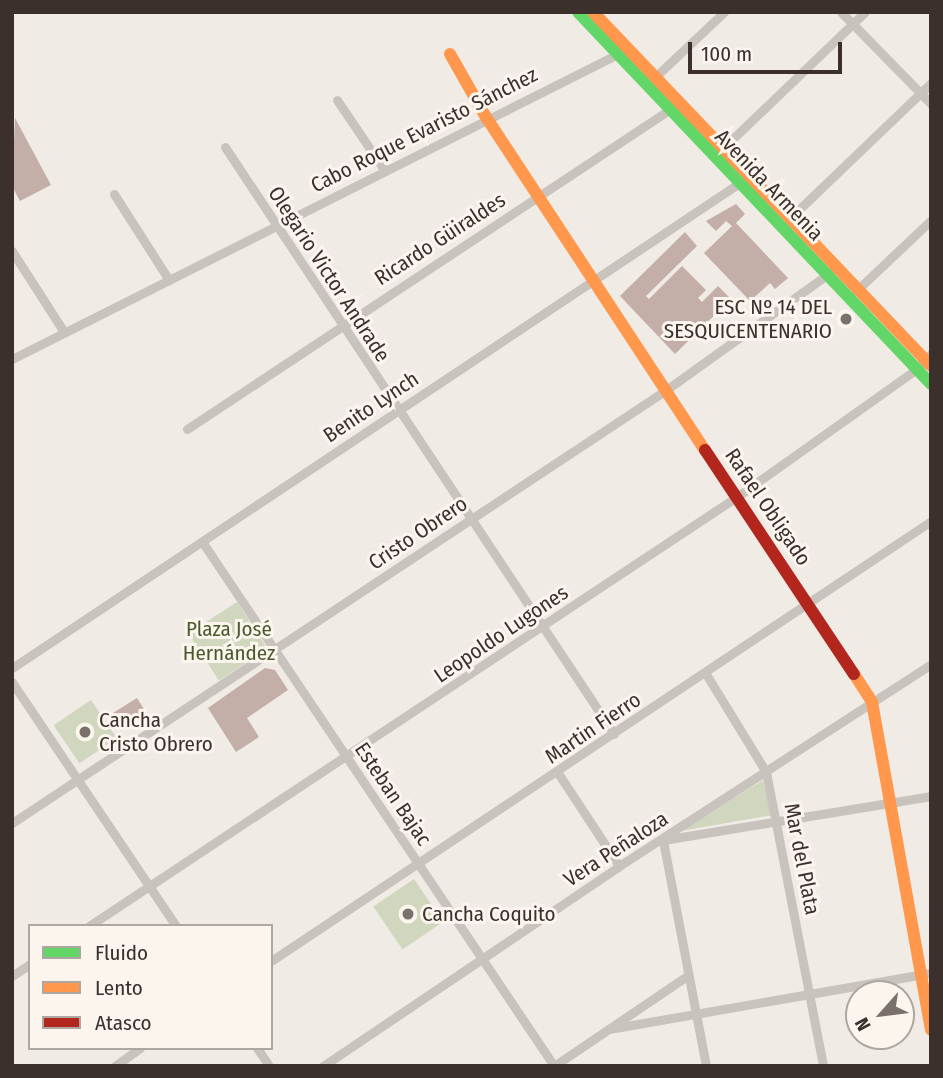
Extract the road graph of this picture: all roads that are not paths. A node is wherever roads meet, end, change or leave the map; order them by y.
1 (724, 12) edge
2 (841, 12) edge
3 (864, 12) edge
4 (587, 14) edge
5 (852, 24) junction
6 (622, 51) junction
7 (450, 54) dead end
8 (651, 81) junction
9 (931, 83) edge
10 (920, 93) junction
11 (337, 100) dead end
12 (931, 104) edge
13 (675, 106) junction
14 (486, 117) junction
15 (225, 147) dead end
16 (719, 153) junction
17 (383, 168) junction
18 (745, 179) junction
19 (114, 194) dead end
20 (540, 194) junction
21 (931, 220) edge
22 (786, 222) junction
23 (274, 226) junction
24 (12, 251) edge
25 (833, 270) junction
26 (170, 280) junction
27 (595, 280) junction
28 (854, 293) junction
29 (341, 325) junction
30 (64, 332) junction
31 (12, 359) edge
32 (926, 362) edge
33 (931, 384) edge
34 (666, 390) junction
35 (397, 411) junction
36 (187, 429) dead end
37 (738, 496) junction
38 (469, 520) junction
39 (931, 521) edge
40 (203, 543) junction
41 (810, 604) junction
42 (542, 627) junction
43 (275, 650) junction
44 (931, 664) edge
45 (12, 668) edge
46 (706, 674) junction
47 (12, 682) edge
48 (872, 702) junction
49 (614, 734) junction
50 (347, 757) junction
51 (766, 772) junction
52 (558, 773) junction
53 (77, 780) junction
54 (931, 796) edge
55 (891, 803) junction
56 (12, 823) edge
57 (779, 823) junction
58 (663, 840) junction
59 (418, 863) junction
60 (619, 866) junction
61 (149, 887) junction
62 (92, 924) edge
63 (175, 924) edge
64 (483, 959) junction
65 (273, 960) edge
66 (28, 965) edge
67 (926, 974) edge
68 (12, 976) edge
69 (687, 976) junction
70 (810, 994) junction
71 (695, 1012) junction
72 (608, 1029) junction
73 (931, 1030) edge
74 (138, 1050) edge
75 (258, 1050) edge
76 (121, 1064) edge
77 (269, 1066) edge
78 (323, 1066) edge
79 (554, 1066) edge
80 (706, 1066) edge
81 (823, 1066) edge

1 - 8 street
2 - 5 street
3 - 5 street
4 - 6 street, Avenida Armenia
5 - 10 street
5 - 16 street
6 - 8 street, Avenida Armenia
6 - 14 street, Cabo Roque Evaristo Sánchez
7 - 14 street, Rafael Obligado
8 - 13 street, Avenida Armenia
9 - 10 street
10 - 12 street
10 - 22 street
11 - 17 street
13 - 16 street, Avenida Armenia
13 - 20 street, Ricardo Güiraldes
14 - 17 street, Cabo Roque Evaristo Sánchez
14 - 20 street, Rafael Obligado
15 - 23 street, Olegario Victor Andrade
16 - 18 street, Avenida Armenia
17 - 23 street, Cabo Roque Evaristo Sánchez
18 - 22 street, Avenida Armenia
18 - 27 street, Benito Lynch
19 - 26 street
20 - 27 street, Rafael Obligado
20 - 29 street, Ricardo Güiraldes
21 - 28 street
22 - 25 street, Avenida Armenia
23 - 26 street, Cabo Roque Evaristo Sánchez
23 - 29 street, Olegario Victor Andrade
24 - 30 street
25 - 28 street, Avenida Armenia
25 - 34 street, Cristo Obrero
26 - 30 street, Cabo Roque Evaristo Sánchez
27 - 34 street, Rafael Obligado
27 - 35 street, Benito Lynch
28 - 32 street, Avenida Armenia
29 - 35 street, Olegario Victor Andrade
29 - 36 street, Ricardo Güiraldes
30 - 31 street, Cabo Roque Evaristo Sánchez
32 - 33 street, Avenida Armenia
32 - 37 street, Leopoldo Lugones
34 - 37 street, Rafael Obligado
34 - 38 street, Cristo Obrero
35 - 38 street, Olegario Victor Andrade
35 - 40 street, Benito Lynch
37 - 41 street, Rafael Obligado
37 - 42 street, Leopoldo Lugones
38 - 42 street, Olegario Victor Andrade
38 - 43 street, Cristo Obrero
39 - 41 street, Martin Fierro
40 - 43 street, Esteban Bajac
40 - 45 street, Benito Lynch
41 - 46 street, Martin Fierro
41 - 48 street, Rafael Obligado
42 - 49 street, Olegario Victor Andrade
42 - 50 street, Leopoldo Lugones
43 - 50 street, Esteban Bajac
43 - 53 street, Cristo Obrero
44 - 48 street, Vera Peñaloza
46 - 49 street, Martin Fierro
46 - 51 street, Mar del Plata
47 - 53 street
48 - 51 street, Vera Peñaloza
48 - 55 street, Rafael Obligado
49 - 52 street, Martin Fierro
50 - 59 street, Esteban Bajac
50 - 61 street, Leopoldo Lugones
51 - 57 street, Mar del Plata
51 - 58 street, Vera Peñaloza
52 - 59 street, Martin Fierro
52 - 60 street
53 - 56 street, Cristo Obrero
53 - 61 street
54 - 55 street
55 - 57 street
55 - 67 street, Rafael Obligado
57 - 58 street
57 - 70 street, Mar del Plata
58 - 60 street, Vera Peñaloza
58 - 69 street
59 - 64 street, Esteban Bajac
59 - 65 street, Martin Fierro
60 - 64 street, Vera Peñaloza
61 - 62 street, Leopoldo Lugones
61 - 63 street
64 - 78 street, Vera Peñaloza
64 - 79 street, Esteban Bajac
66 - 68 street
67 - 70 street
67 - 73 street, Rafael Obligado
69 - 71 street
69 - 72 street
70 - 71 street
70 - 81 street, Mar del Plata
71 - 72 street
71 - 80 street
72 - 79 street
74 - 76 street
75 - 77 street

